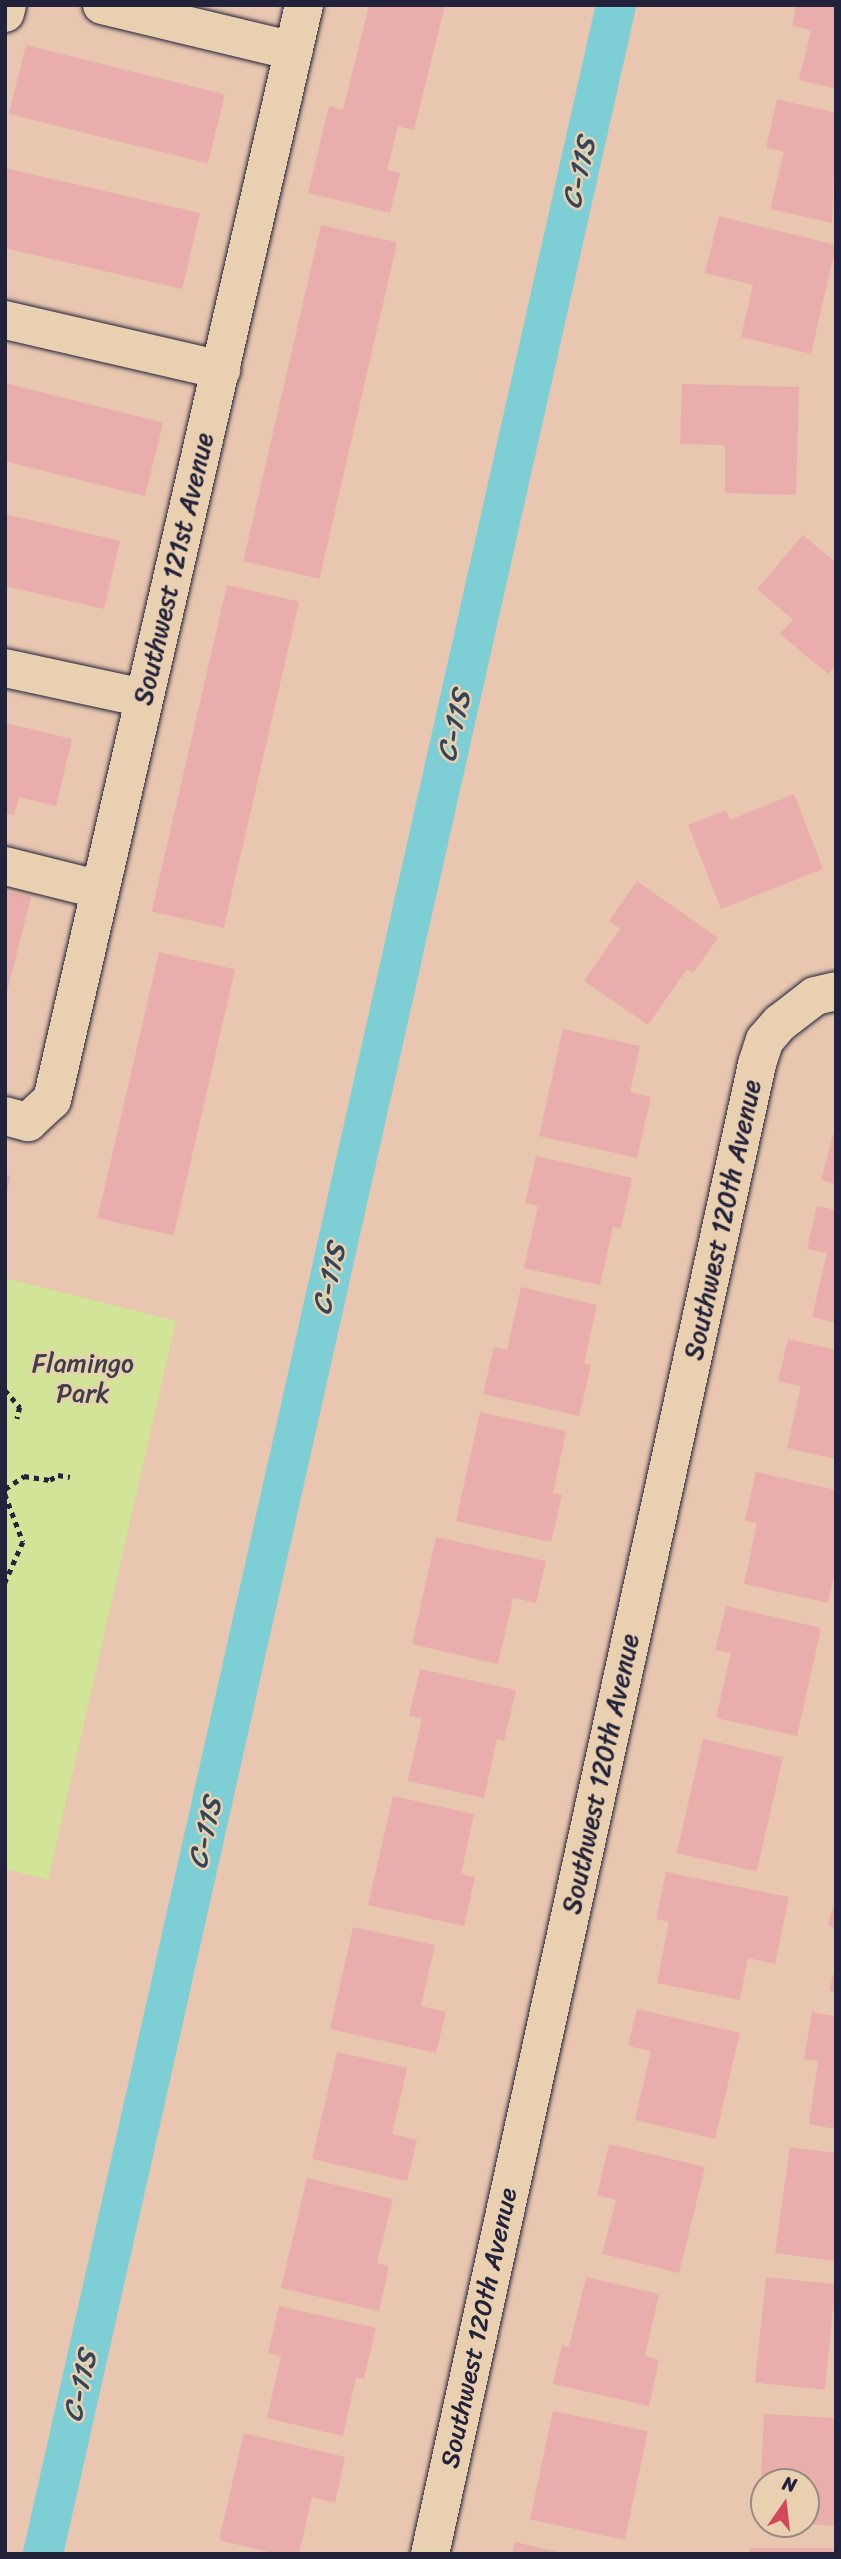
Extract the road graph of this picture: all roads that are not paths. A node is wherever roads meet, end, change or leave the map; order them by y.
1 (7, 5) edge
2 (102, 5) edge
3 (304, 5) edge
4 (5, 13) edge
5 (294, 51) junction
6 (5, 320) edge
7 (222, 370) junction
8 (5, 668) edge
9 (144, 698) junction
10 (5, 866) edge
11 (97, 889) junction
12 (836, 991) edge
13 (16, 1119) edge
14 (429, 2554) edge

1 - 4 street
2 - 5 street
3 - 5 street, Southwest 121st Avenue
5 - 7 street, Southwest 121st Avenue
6 - 7 street
7 - 9 street, Southwest 121st Avenue
8 - 9 street
9 - 11 street, Southwest 121st Avenue
10 - 11 street
11 - 13 street, Southwest 121st Avenue
12 - 14 street, Southwest 120th Avenue

